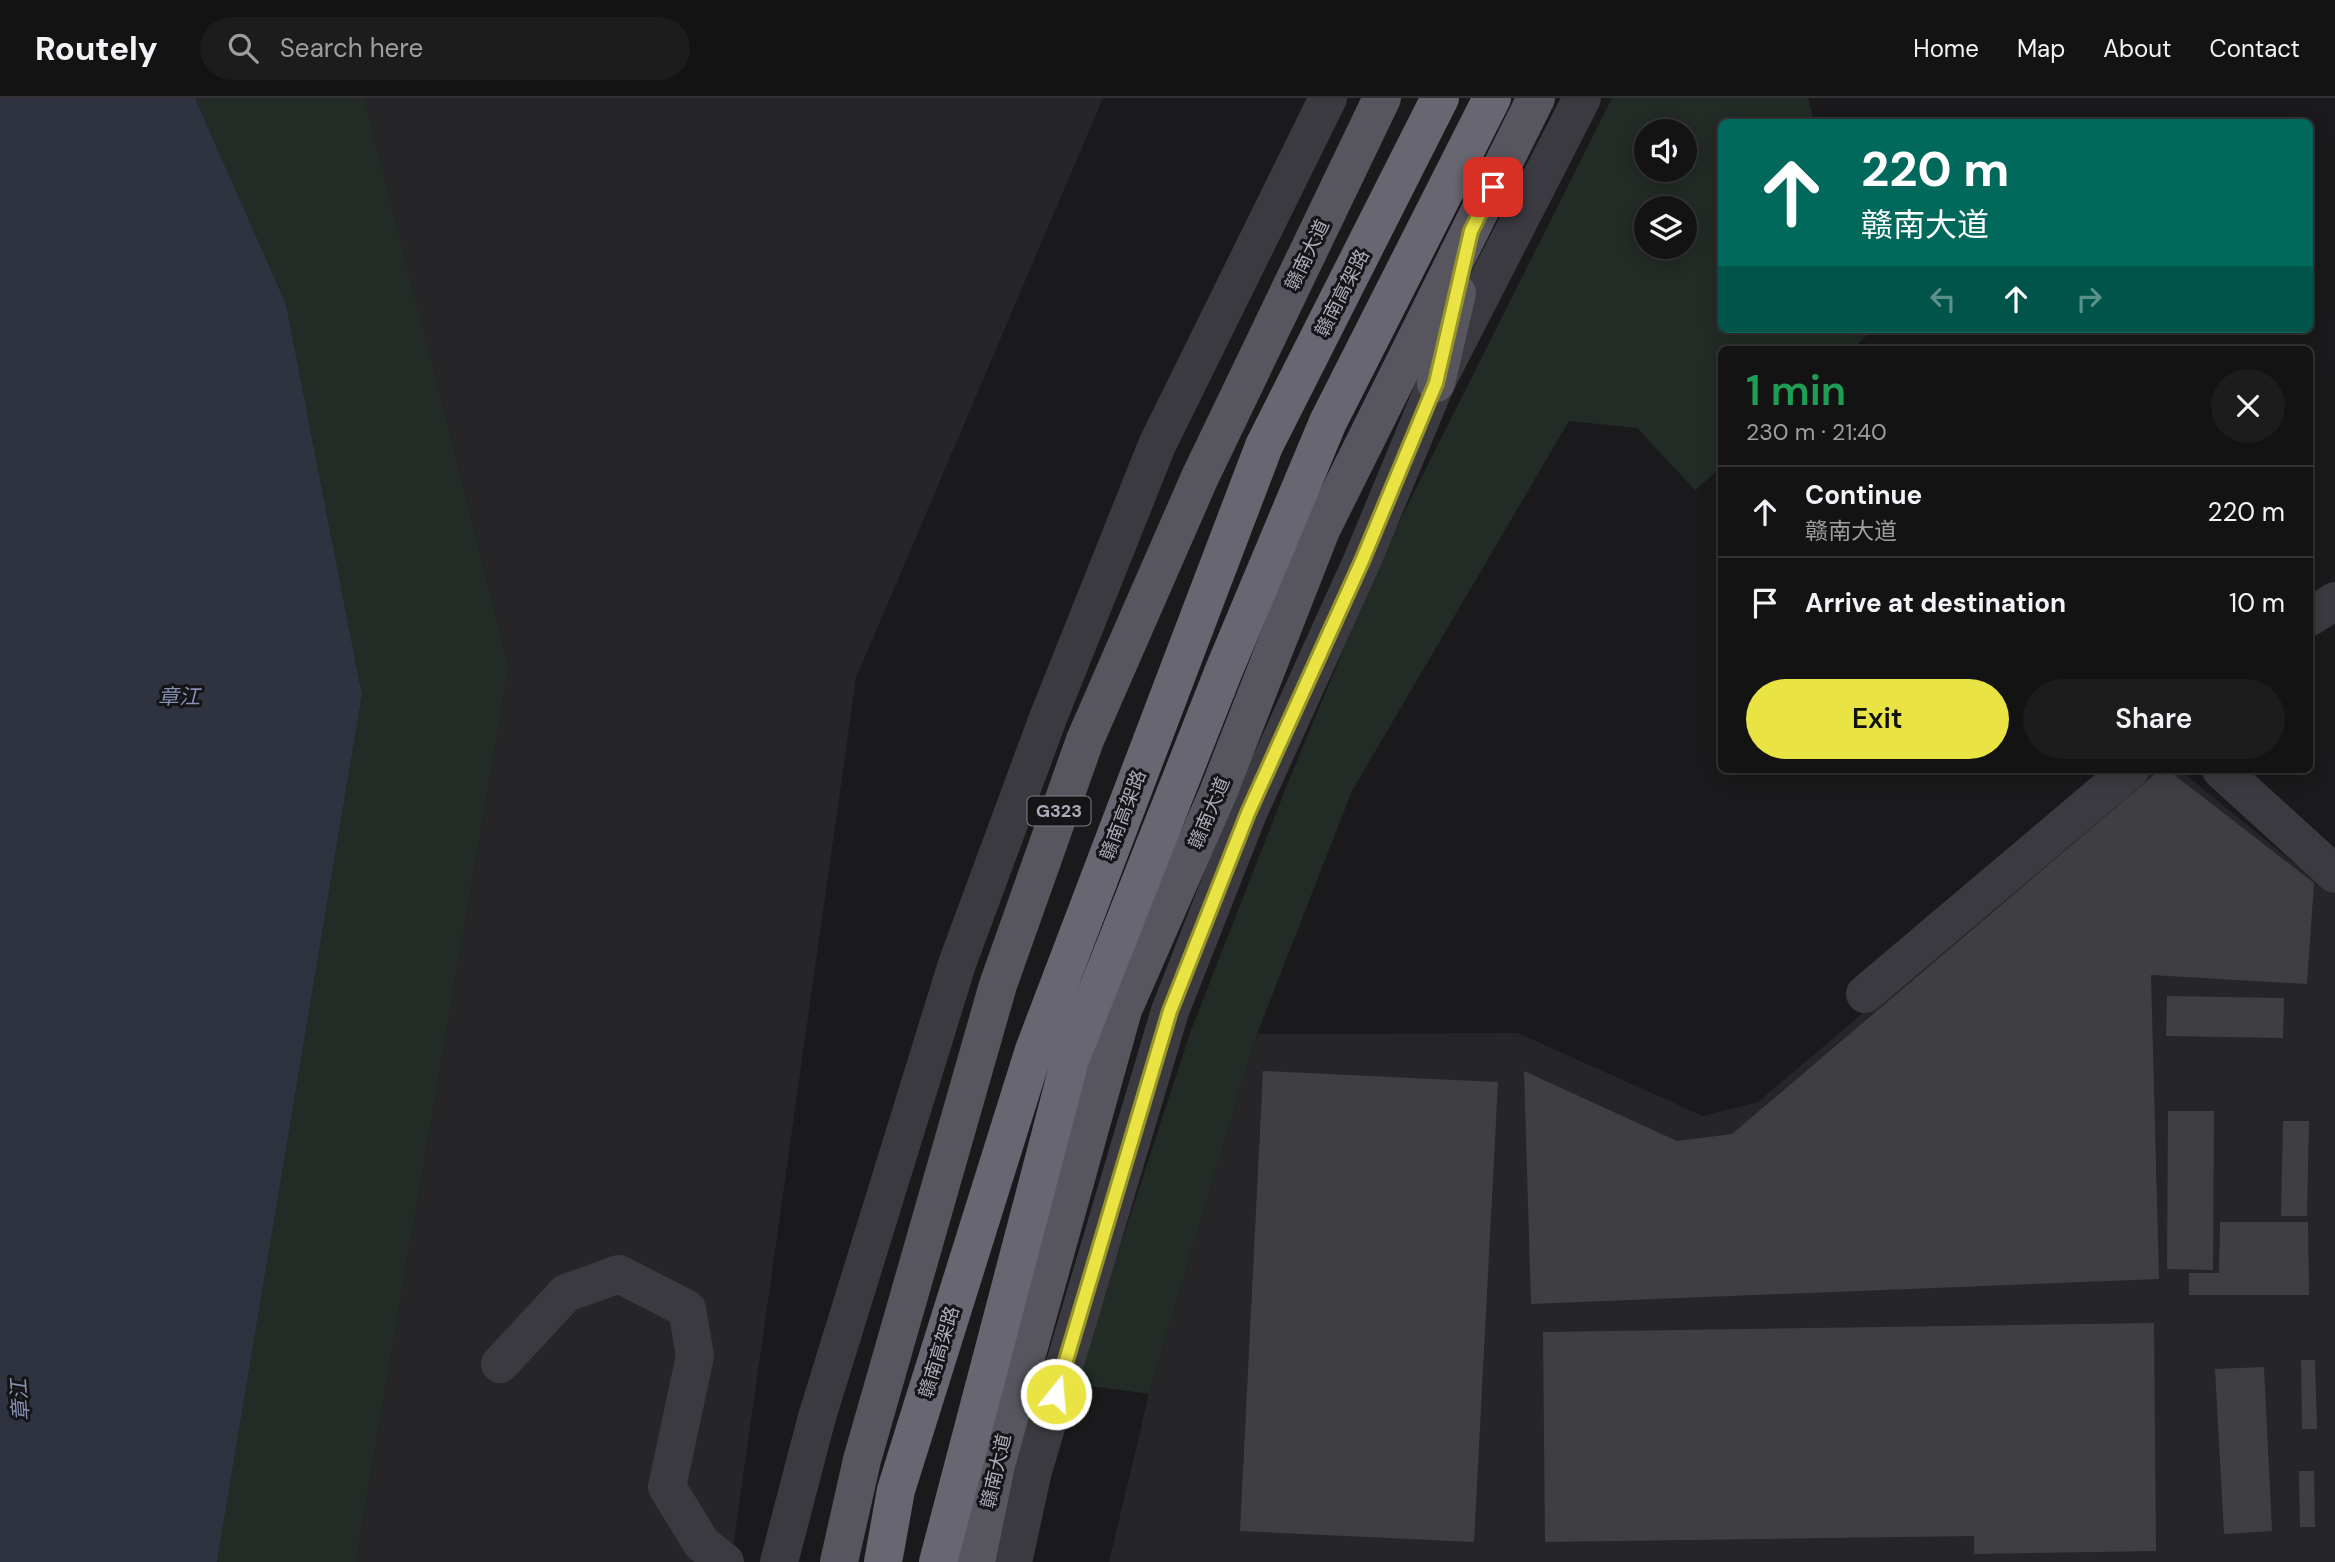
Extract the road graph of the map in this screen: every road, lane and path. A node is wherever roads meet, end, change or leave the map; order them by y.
1 (1328, 98) edge
2 (1382, 98) edge
3 (1440, 98) edge
4 (1492, 98) edge
5 (1536, 98) edge
6 (1582, 98) edge
7 (1471, 231) junction
8 (1436, 383) junction
9 (2335, 601) edge
10 (2313, 615) edge
11 (2126, 773) edge
12 (2224, 773) edge
13 (2335, 874) edge
14 (1865, 994) dead end
15 (500, 1363) dead end
16 (725, 1562) edge
17 (779, 1562) edge
18 (839, 1562) edge
19 (883, 1562) edge
20 (939, 1562) edge
21 (976, 1562) edge
22 (1013, 1562) edge

1 - 17 street
2 - 18 main road, 赣南大道 / G323
3 - 19 highway, 赣南高架路
4 - 20 highway
5 - 7 main road, 赣南大道
6 - 8 street
7 - 8 main road
7 - 21 main road, 赣南大道
8 - 22 street
9 - 10 street
11 - 14 street
12 - 13 street
15 - 16 street

